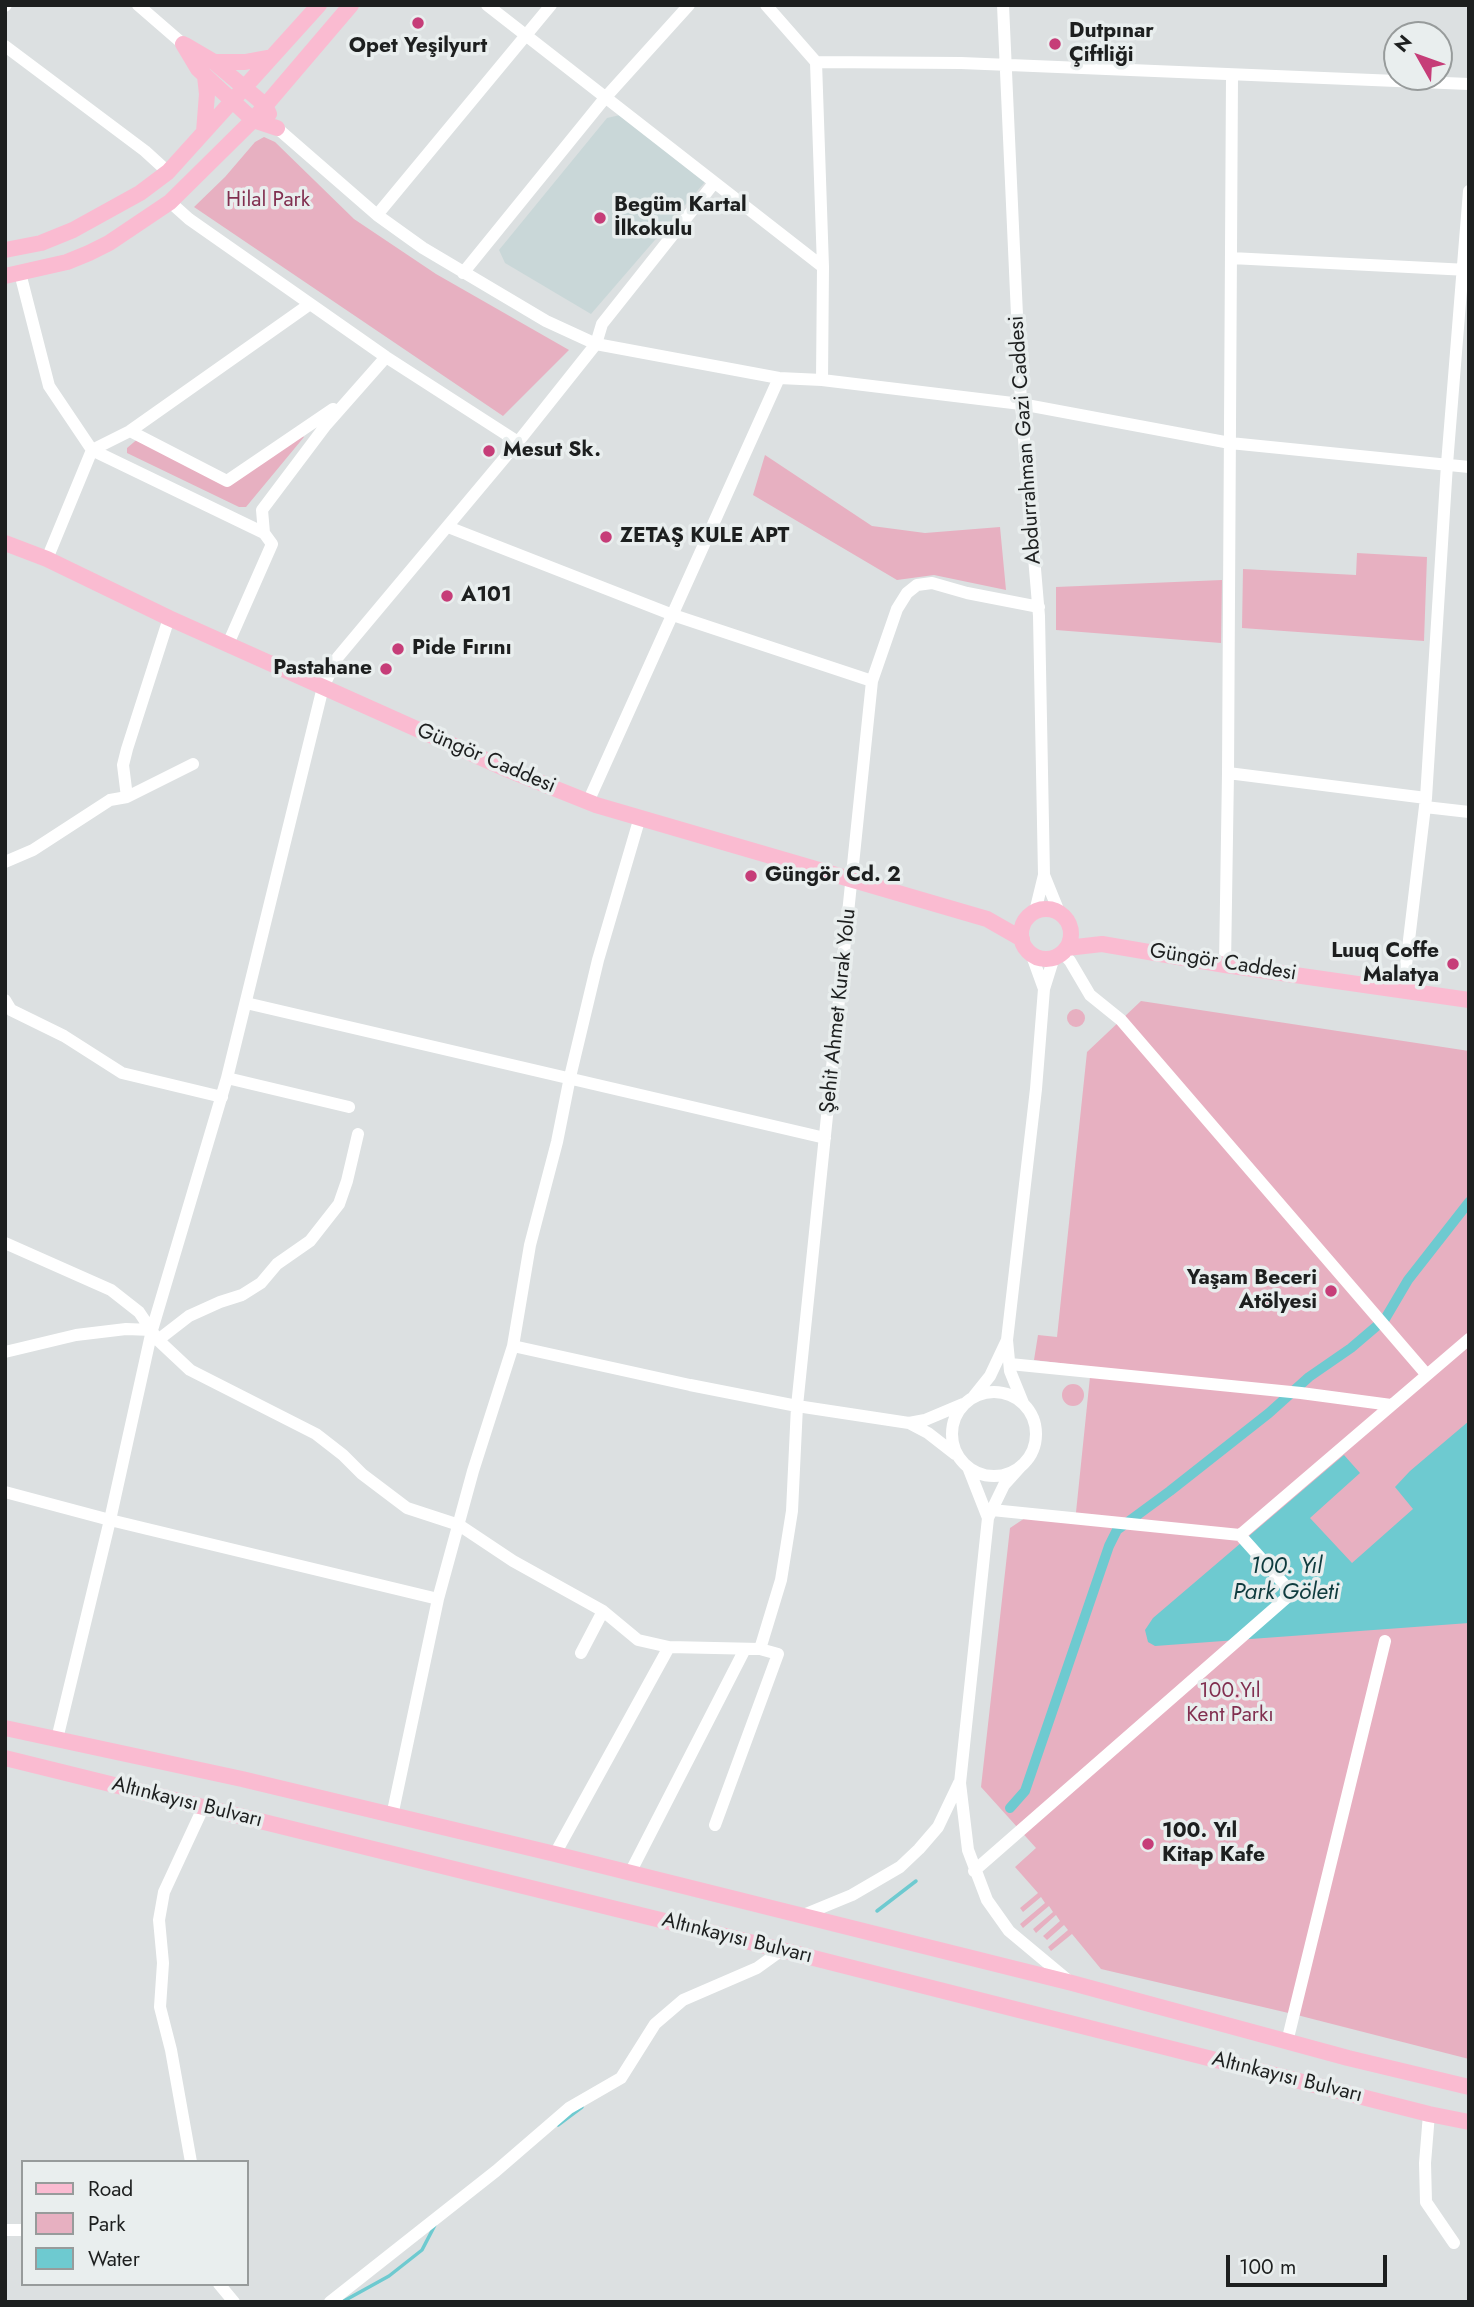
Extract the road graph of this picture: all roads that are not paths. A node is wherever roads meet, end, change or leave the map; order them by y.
1 (138, 5) edge
2 (319, 5) edge
3 (351, 5) edge
4 (487, 5) edge
5 (551, 5) edge
6 (689, 5) edge
7 (766, 5) edge
8 (1003, 5) edge
9 (526, 37) junction
10 (183, 44) joint
11 (5, 46) edge
12 (272, 57) junction
13 (816, 62) junction
14 (1006, 65) junction
15 (210, 69) junction
16 (1232, 76) junction
17 (1469, 84) edge
18 (244, 88) junction
19 (605, 98) junction
20 (232, 101) junction
21 (265, 106) junction
22 (253, 120) junction
23 (277, 128) junction
24 (204, 132) junction
25 (168, 172) junction
26 (714, 183) junction
27 (1469, 191) edge
28 (170, 202) junction
29 (377, 215) junction
30 (5, 250) edge
31 (1231, 258) junction
32 (823, 267) junction
33 (1466, 270) edge
34 (463, 273) junction
35 (12, 275) edge
36 (310, 304) junction
37 (596, 344) junction
38 (386, 357) junction
39 (779, 378) junction
40 (822, 380) junction
41 (349, 399) junction
42 (1021, 404) junction
43 (130, 431) junction
44 (518, 442) junction
45 (1230, 443) junction
46 (92, 450) junction
47 (1447, 464) junction
48 (1469, 467) edge
49 (448, 527) junction
50 (264, 533) junction
51 (5, 542) edge
52 (47, 559) junction
53 (1038, 607) junction
54 (673, 615) junction
55 (169, 618) junction
56 (228, 644) junction
57 (872, 681) junction
58 (323, 687) junction
59 (193, 764) dead end
60 (1228, 773) junction
61 (127, 797) junction
62 (588, 802) junction
63 (1425, 802) junction
64 (1469, 813) edge
65 (640, 817) junction
66 (5, 862) edge
67 (1044, 875) junction
68 (853, 882) junction
69 (1032, 914) junction
70 (1064, 918) junction
71 (987, 919) junction
72 (1102, 944) junction
73 (1026, 946) junction
74 (1061, 952) junction
75 (1224, 965) junction
76 (1044, 989) junction
77 (1403, 990) junction
78 (5, 1000) edge
79 (1469, 1000) edge
80 (246, 1003) junction
81 (570, 1077) junction
82 (227, 1078) junction
83 (222, 1097) junction
84 (349, 1107) dead end
85 (358, 1134) dead end
86 (825, 1138) junction
87 (5, 1243) edge
88 (155, 1335) junction
89 (1469, 1339) edge
90 (1007, 1340) junction
91 (513, 1346) junction
92 (5, 1352) edge
93 (1010, 1364) junction
94 (1427, 1375) junction
95 (969, 1400) junction
96 (1023, 1403) junction
97 (1391, 1405) junction
98 (797, 1406) junction
99 (909, 1423) junction
100 (958, 1456) junction
101 (1022, 1465) junction
102 (968, 1467) junction
103 (5, 1492) edge
104 (990, 1514) junction
105 (110, 1520) junction
106 (459, 1525) junction
107 (1240, 1535) junction
108 (438, 1599) junction
109 (603, 1611) junction
110 (1385, 1641) dead end
111 (668, 1647) junction
112 (745, 1649) junction
113 (760, 1649) junction
114 (582, 1653) dead end
115 (5, 1729) edge
116 (57, 1740) junction
117 (5, 1758) edge
118 (960, 1783) junction
119 (203, 1808) junction
120 (392, 1815) junction
121 (715, 1825) dead end
122 (555, 1854) junction
123 (974, 1871) junction
124 (630, 1873) junction
125 (801, 1916) junction
126 (782, 1950) junction
127 (1072, 1983) junction
128 (1287, 2042) junction
129 (1469, 2087) edge
130 (1429, 2114) junction
131 (1469, 2122) edge
132 (191, 2160) edge
133 (1454, 2243) dead end
134 (221, 2286) edge
135 (234, 2302) edge
136 (330, 2302) edge

1 - 10 street
2 - 12 main road
3 - 21 main road
4 - 9 street
5 - 9 street
6 - 19 street
7 - 13 street
8 - 14 street, Abdurrahman Gazi Caddesi
9 - 19 street
9 - 29 street
10 - 15 main road
11 - 25 street
12 - 15 main road
12 - 18 main road
13 - 14 street
13 - 32 street
14 - 16 street
14 - 42 street, Abdurrahman Gazi Caddesi
15 - 18 main road
15 - 20 main road
15 - 24 main road
16 - 17 street
16 - 31 street
18 - 20 main road
18 - 21 main road
19 - 26 street
19 - 34 street
20 - 22 main road
20 - 24 main road
21 - 22 main road
21 - 23 main road
22 - 23 main road
22 - 28 main road
23 - 29 street
24 - 25 main road
25 - 30 main road
26 - 32 street
26 - 37 street
27 - 33 street
28 - 35 main road
28 - 36 street
29 - 34 street
31 - 33 street
31 - 45 street
32 - 40 street
33 - 47 street
34 - 37 street
35 - 46 street
36 - 38 street
36 - 43 street
37 - 39 street
37 - 44 street
38 - 41 street
38 - 44 street
39 - 40 street
39 - 54 street
40 - 42 street
41 - 43 street
41 - 50 street
42 - 45 street
42 - 53 street, Abdurrahman Gazi Caddesi
43 - 46 street
44 - 49 street
45 - 47 street
45 - 60 street
46 - 50 street
46 - 52 street
47 - 48 street
47 - 63 street
49 - 54 street
49 - 58 street
50 - 56 street
51 - 52 main road, Güngör Caddesi
52 - 55 main road, Güngör Caddesi
53 - 57 street, Şehit Ahmet Kurak Yolu
53 - 67 street, Abdurrahman Gazi Caddesi
54 - 57 street
54 - 62 street
55 - 56 main road, Güngör Caddesi
55 - 61 street
56 - 58 main road, Güngör Caddesi
57 - 68 street, Şehit Ahmet Kurak Yolu
58 - 62 main road, Güngör Caddesi
58 - 80 street
59 - 61 street
60 - 63 street
60 - 75 street
61 - 66 street
62 - 65 main road, Güngör Caddesi
63 - 64 street
63 - 77 street
65 - 68 main road, Güngör Caddesi
65 - 81 street
67 - 69 street, Abdurrahman Gazi Caddesi
67 - 70 street, Abdurrahman Gazi Caddesi
68 - 71 main road, Güngör Caddesi
68 - 86 street, Şehit Ahmet Kurak Yolu
69 - 70 main road
69 - 71 main road, Güngör Caddesi
69 - 73 main road
70 - 72 main road, Güngör Caddesi
70 - 74 main road
71 - 73 main road, Güngör Caddesi
72 - 74 main road, Güngör Caddesi
72 - 75 main road, Güngör Caddesi
73 - 74 main road
73 - 76 street
74 - 76 street
74 - 94 street
75 - 77 main road, Güngör Caddesi
76 - 90 street
77 - 79 main road, Güngör Caddesi
78 - 83 street
80 - 81 street
80 - 82 street
81 - 86 street
81 - 91 street
82 - 83 street
82 - 84 street
83 - 88 street
85 - 88 street
86 - 98 street, Şehit Ahmet Kurak Yolu
87 - 88 street
88 - 92 street
88 - 105 street
88 - 106 street
89 - 94 street
90 - 93 street
90 - 95 street
91 - 98 street
91 - 106 street
93 - 96 street
93 - 97 street
94 - 97 street
95 - 96 street
95 - 99 street
95 - 100 street
96 - 101 street
97 - 107 street
98 - 99 street
98 - 113 street, Şehit Ahmet Kurak Yolu
99 - 100 street
100 - 102 street
101 - 102 street
101 - 104 street
102 - 104 street
103 - 105 street
104 - 107 street
104 - 118 street
105 - 108 street
105 - 116 street
106 - 108 street
106 - 109 street
107 - 123 street
108 - 120 street
109 - 111 street
109 - 114 street
110 - 128 street
111 - 112 street
111 - 122 street
112 - 113 street
112 - 124 street
113 - 121 street
115 - 116 main road, Altınkayısı Bulvarı
116 - 120 main road, Altınkayısı Bulvarı
117 - 119 main road, Altınkayısı Bulvarı
118 - 123 street
118 - 125 street
119 - 126 main road, Altınkayısı Bulvarı
119 - 132 street
120 - 122 main road, Altınkayısı Bulvarı
122 - 124 main road, Altınkayısı Bulvarı
123 - 127 street
124 - 125 main road, Altınkayısı Bulvarı
125 - 127 main road, Altınkayısı Bulvarı
126 - 130 main road, Altınkayısı Bulvarı
126 - 136 street
127 - 128 main road, Altınkayısı Bulvarı
128 - 129 main road, Altınkayısı Bulvarı
130 - 131 main road, Altınkayısı Bulvarı
130 - 133 street
134 - 135 street

